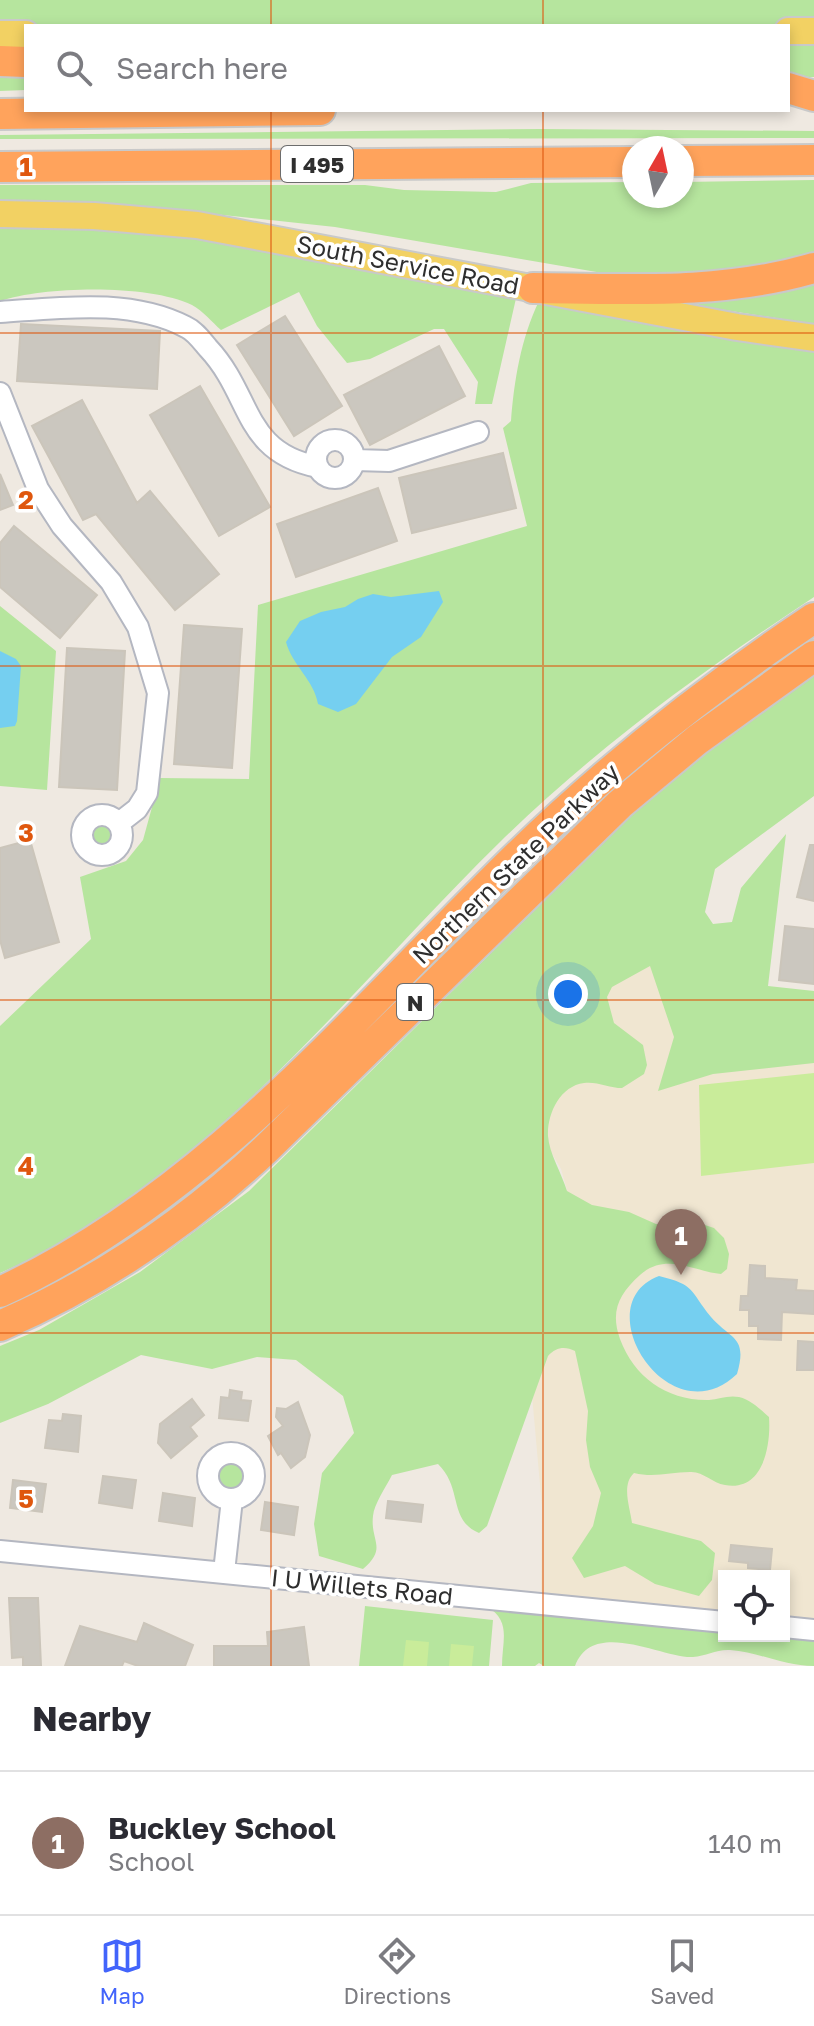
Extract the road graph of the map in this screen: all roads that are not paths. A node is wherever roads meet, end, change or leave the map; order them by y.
1 (790, 31) edge
2 (814, 31) edge
3 (0, 34) edge
4 (24, 34) edge
5 (0, 61) edge
6 (24, 62) edge
7 (790, 89) edge
8 (814, 99) edge
9 (790, 102) edge
10 (160, 112) edge
11 (0, 114) edge
12 (814, 160) edge
13 (694, 161) edge
14 (622, 162) edge
15 (0, 167) edge
16 (0, 214) edge
17 (814, 268) edge
18 (533, 288) junction
19 (0, 312) edge
20 (814, 338) edge
21 (0, 393) edge
22 (478, 432) dead end
23 (355, 460) junction
24 (318, 467) junction
25 (814, 618) edge
26 (814, 656) edge
27 (119, 823) dead end
28 (0, 1292) edge
29 (0, 1326) edge
30 (232, 1499) dead end
31 (0, 1551) edge
32 (224, 1572) junction
33 (718, 1621) edge
34 (790, 1628) edge
35 (814, 1630) edge

1 - 2 main road
3 - 4 main road
5 - 6 highway
7 - 8 highway
8 - 9 highway
10 - 11 highway, I 495
12 - 13 highway
14 - 15 highway, I 495
16 - 18 main road, South Service Road
17 - 18 highway
18 - 20 main road, South Service Road
19 - 24 street
21 - 27 street
22 - 23 street
23 - 24 street
23 - 24 street
25 - 28 highway, Northern State Parkway / N
26 - 29 highway, Northern State Parkway / N
30 - 32 street
31 - 32 street, I U Willets Road
32 - 33 street, I U Willets Road
34 - 35 street

